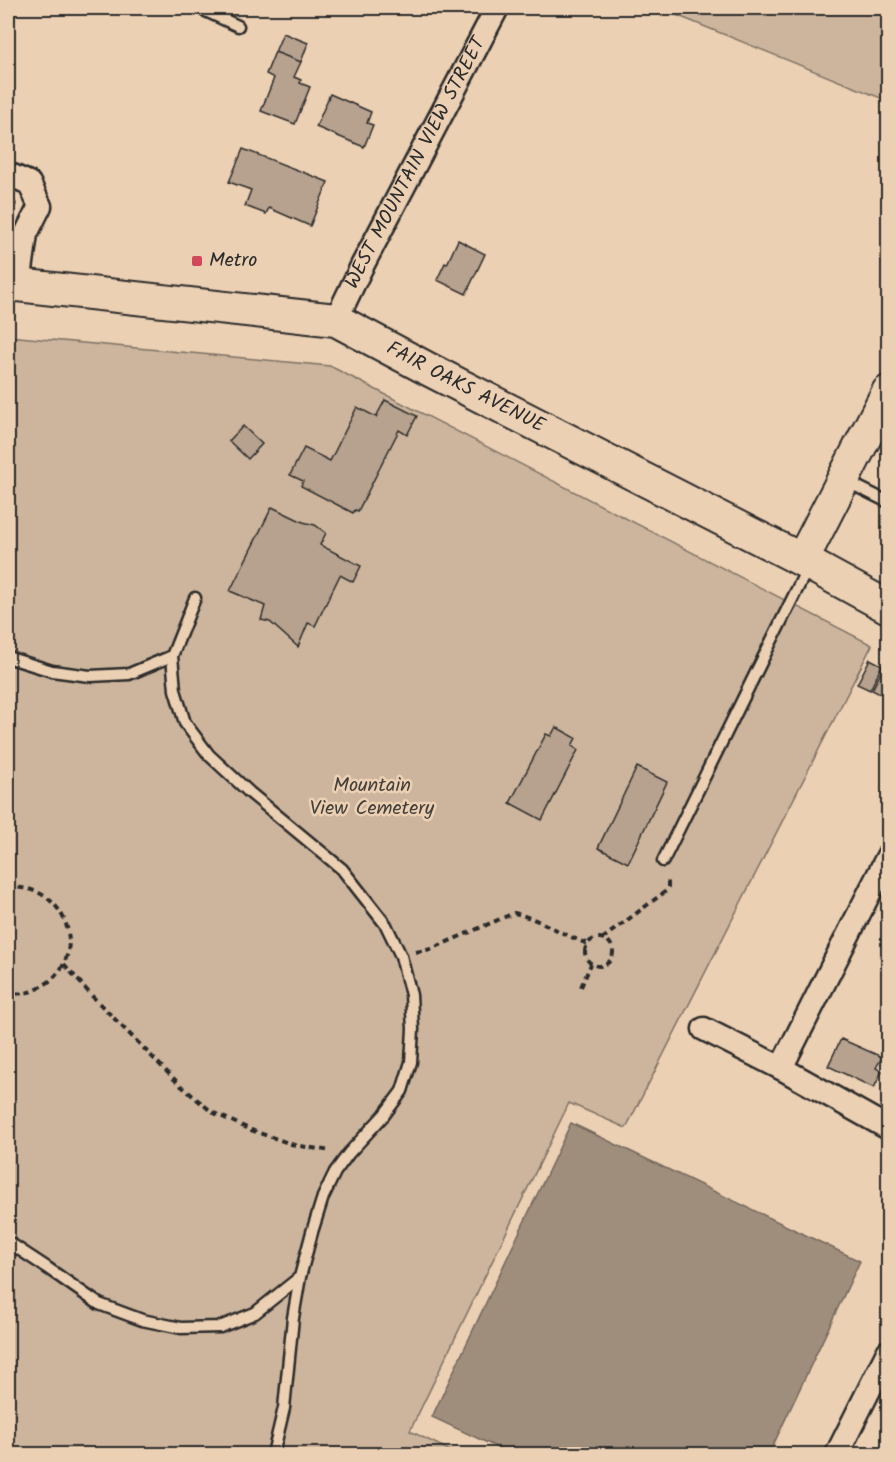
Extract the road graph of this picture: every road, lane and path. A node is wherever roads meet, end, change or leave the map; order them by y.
1 (199, 8) edge
2 (497, 8) edge
3 (238, 26) dead end
4 (8, 174) edge
5 (13, 285) edge
6 (336, 320) junction
7 (888, 392) edge
8 (843, 480) junction
9 (888, 502) edge
10 (806, 562) junction
11 (195, 598) dead end
12 (888, 607) edge
13 (8, 656) edge
14 (172, 656) junction
15 (888, 856) edge
16 (663, 861) joint
17 (8, 889) edge
18 (602, 939) junction
19 (588, 944) junction
20 (401, 956) junction
21 (591, 963) junction
22 (64, 964) junction
23 (581, 987) dead end
24 (8, 992) edge
25 (704, 1029) dead end
26 (781, 1068) junction
27 (888, 1128) edge
28 (349, 1154) junction
29 (8, 1242) edge
30 (300, 1277) junction
31 (888, 1352) edge
32 (273, 1455) edge
33 (837, 1455) edge

1 - 3 lane
2 - 6 street, WEST MOUNTAIN VIEW STREET
4 - 5 street
5 - 6 main road, FAIR OAKS AVENUE
6 - 10 main road, FAIR OAKS AVENUE
7 - 8 main road
8 - 9 lane
8 - 10 main road
10 - 12 main road, FAIR OAKS AVENUE
10 - 16 lane
11 - 14 lane
13 - 14 lane
14 - 20 lane
15 - 26 street
16 - 18 path
17 - 22 path
18 - 19 path
18 - 21 path
19 - 20 path
19 - 21 path
20 - 28 lane
21 - 23 path
22 - 24 path
22 - 28 path
25 - 26 street
26 - 27 street
28 - 30 lane
29 - 30 lane
30 - 32 lane
31 - 33 street

